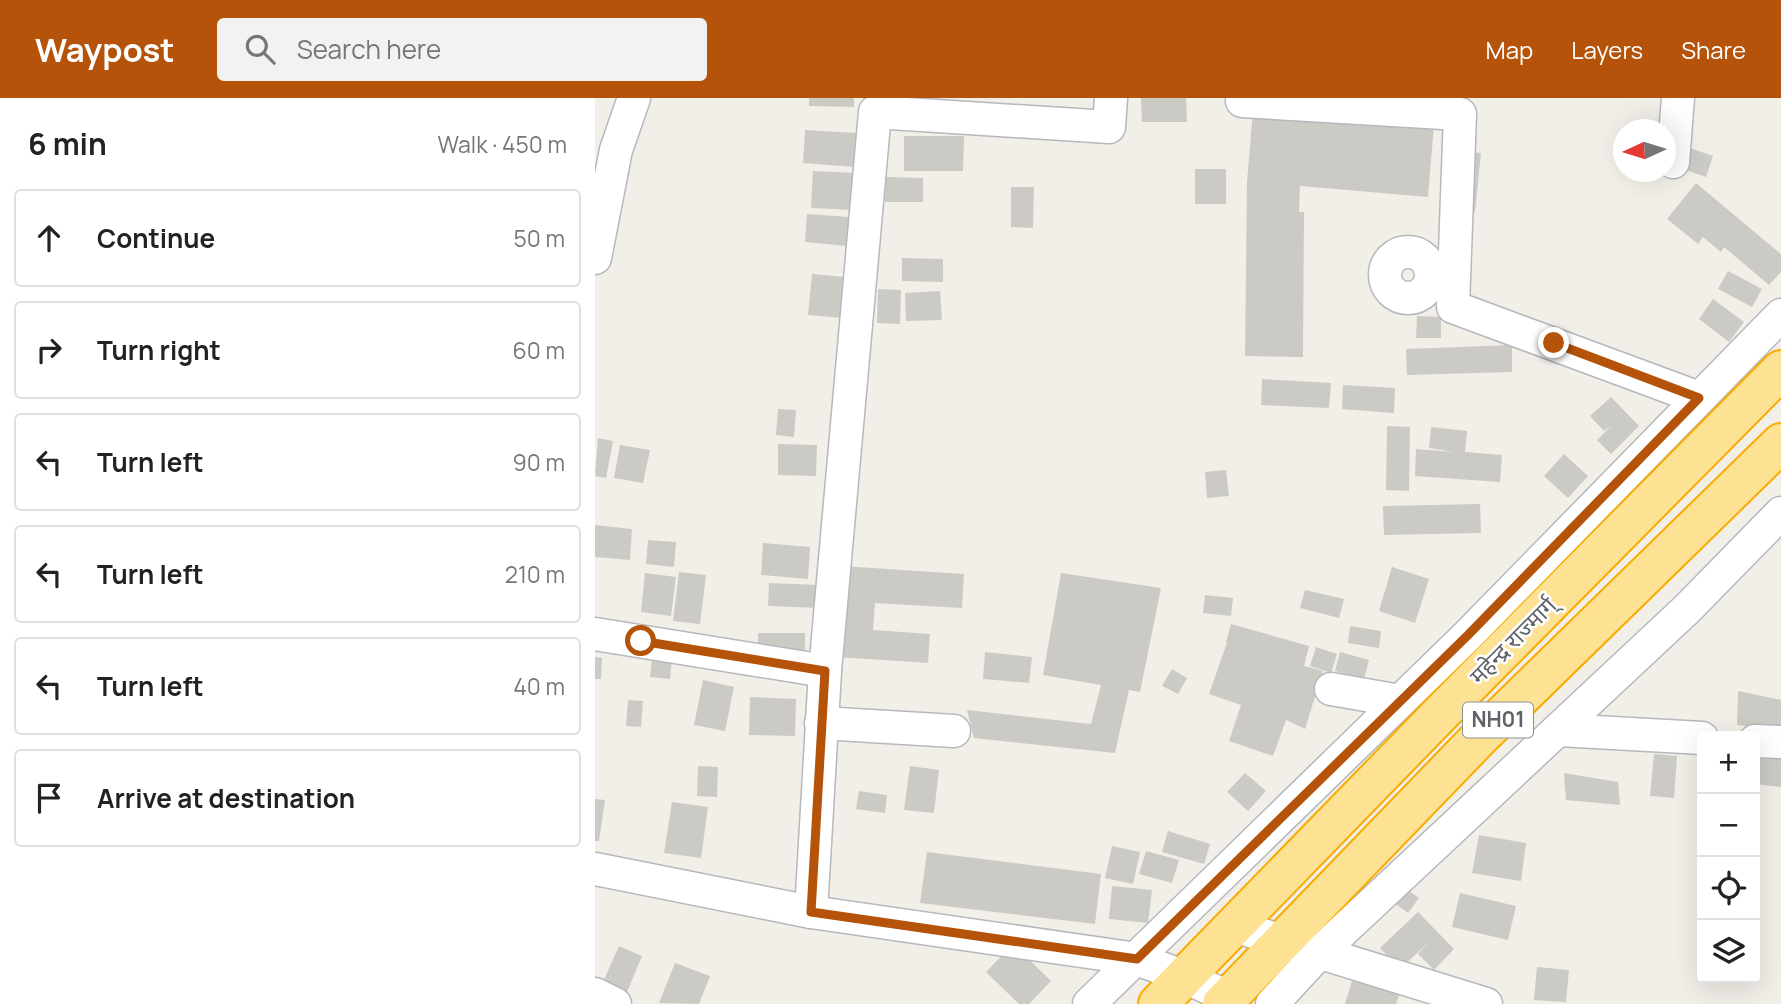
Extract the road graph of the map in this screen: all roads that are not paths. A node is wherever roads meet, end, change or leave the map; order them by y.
1 (634, 98) edge
2 (1111, 98) edge
3 (1678, 98) edge
4 (1242, 101) dead end
5 (875, 105) edge
6 (1676, 124) edge
7 (595, 258) edge
8 (1781, 315) edge
9 (1781, 370) edge
10 (1699, 398) junction
11 (1781, 443) edge
12 (1781, 513) edge
13 (595, 634) edge
14 (825, 671) junction
15 (1331, 689) dead end
16 (1400, 701) junction
17 (821, 723) junction
18 (1559, 730) junction
19 (954, 731) dead end
20 (1697, 738) edge
21 (1760, 741) edge
22 (1781, 742) edge
23 (595, 869) edge
24 (811, 912) junction
25 (1234, 926) junction
26 (1283, 943) junction
27 (1319, 953) junction
28 (1137, 959) junction
29 (1185, 977) junction
30 (595, 994) edge
31 (1225, 1000) edge
32 (615, 1004) edge
33 (1089, 1004) edge
34 (1158, 1004) edge
35 (1272, 1004) edge
36 (1486, 1004) edge

1 - 7 street
2 - 5 street
3 - 6 street
4 - 10 street
5 - 14 street
8 - 10 street
9 - 25 highway, महेन्द्र राज्मार्ग् / NH01
10 - 16 street
11 - 26 highway, महेन्द्र राज्मार्ग् / NH01
12 - 18 street
13 - 14 street
14 - 17 street
15 - 16 street
16 - 28 street
17 - 19 street
17 - 24 street
18 - 20 street
18 - 27 street
21 - 22 street
23 - 24 street
24 - 28 street
25 - 26 street
25 - 29 highway, महेन्द्र राज्मार्ग् / NH01
26 - 27 street
26 - 31 highway, महेन्द्र राज्मार्ग् / NH01
27 - 35 street
27 - 36 street
28 - 29 street
28 - 33 street
29 - 31 street
29 - 34 highway, महेन्द्र राज्मार्ग् / NH01
30 - 32 street

